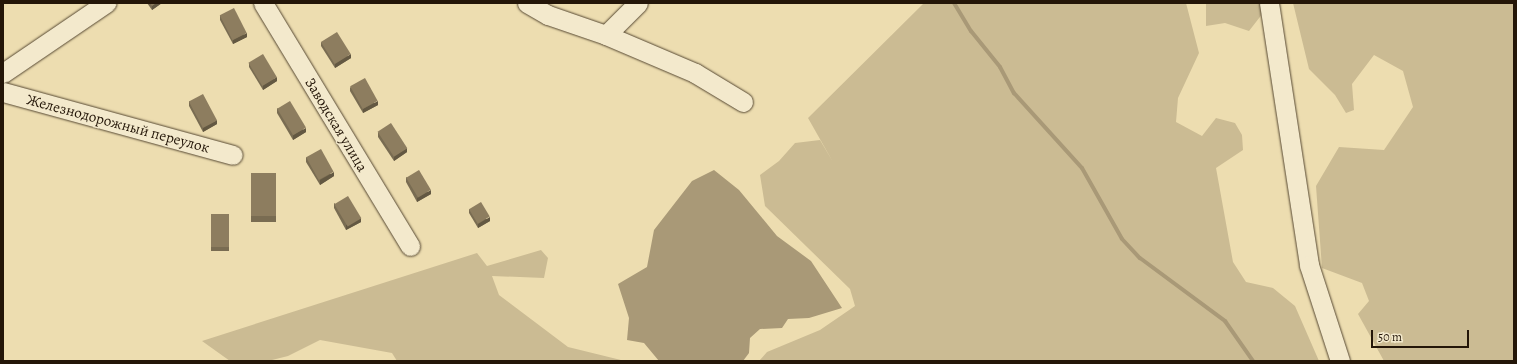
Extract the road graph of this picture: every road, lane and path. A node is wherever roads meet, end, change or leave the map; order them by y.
1 (106, 3) edge
2 (263, 3) edge
3 (527, 3) edge
4 (638, 3) edge
5 (1269, 3) edge
6 (606, 35) junction
7 (3, 73) edge
8 (3, 92) edge
9 (743, 102) dead end
10 (233, 155) dead end
11 (410, 246) dead end
12 (1340, 361) edge

1 - 7 street
2 - 11 street, Заводская улица
3 - 6 street
4 - 6 street
5 - 12 street
6 - 9 street
8 - 10 street, Железнодорожный переулок

